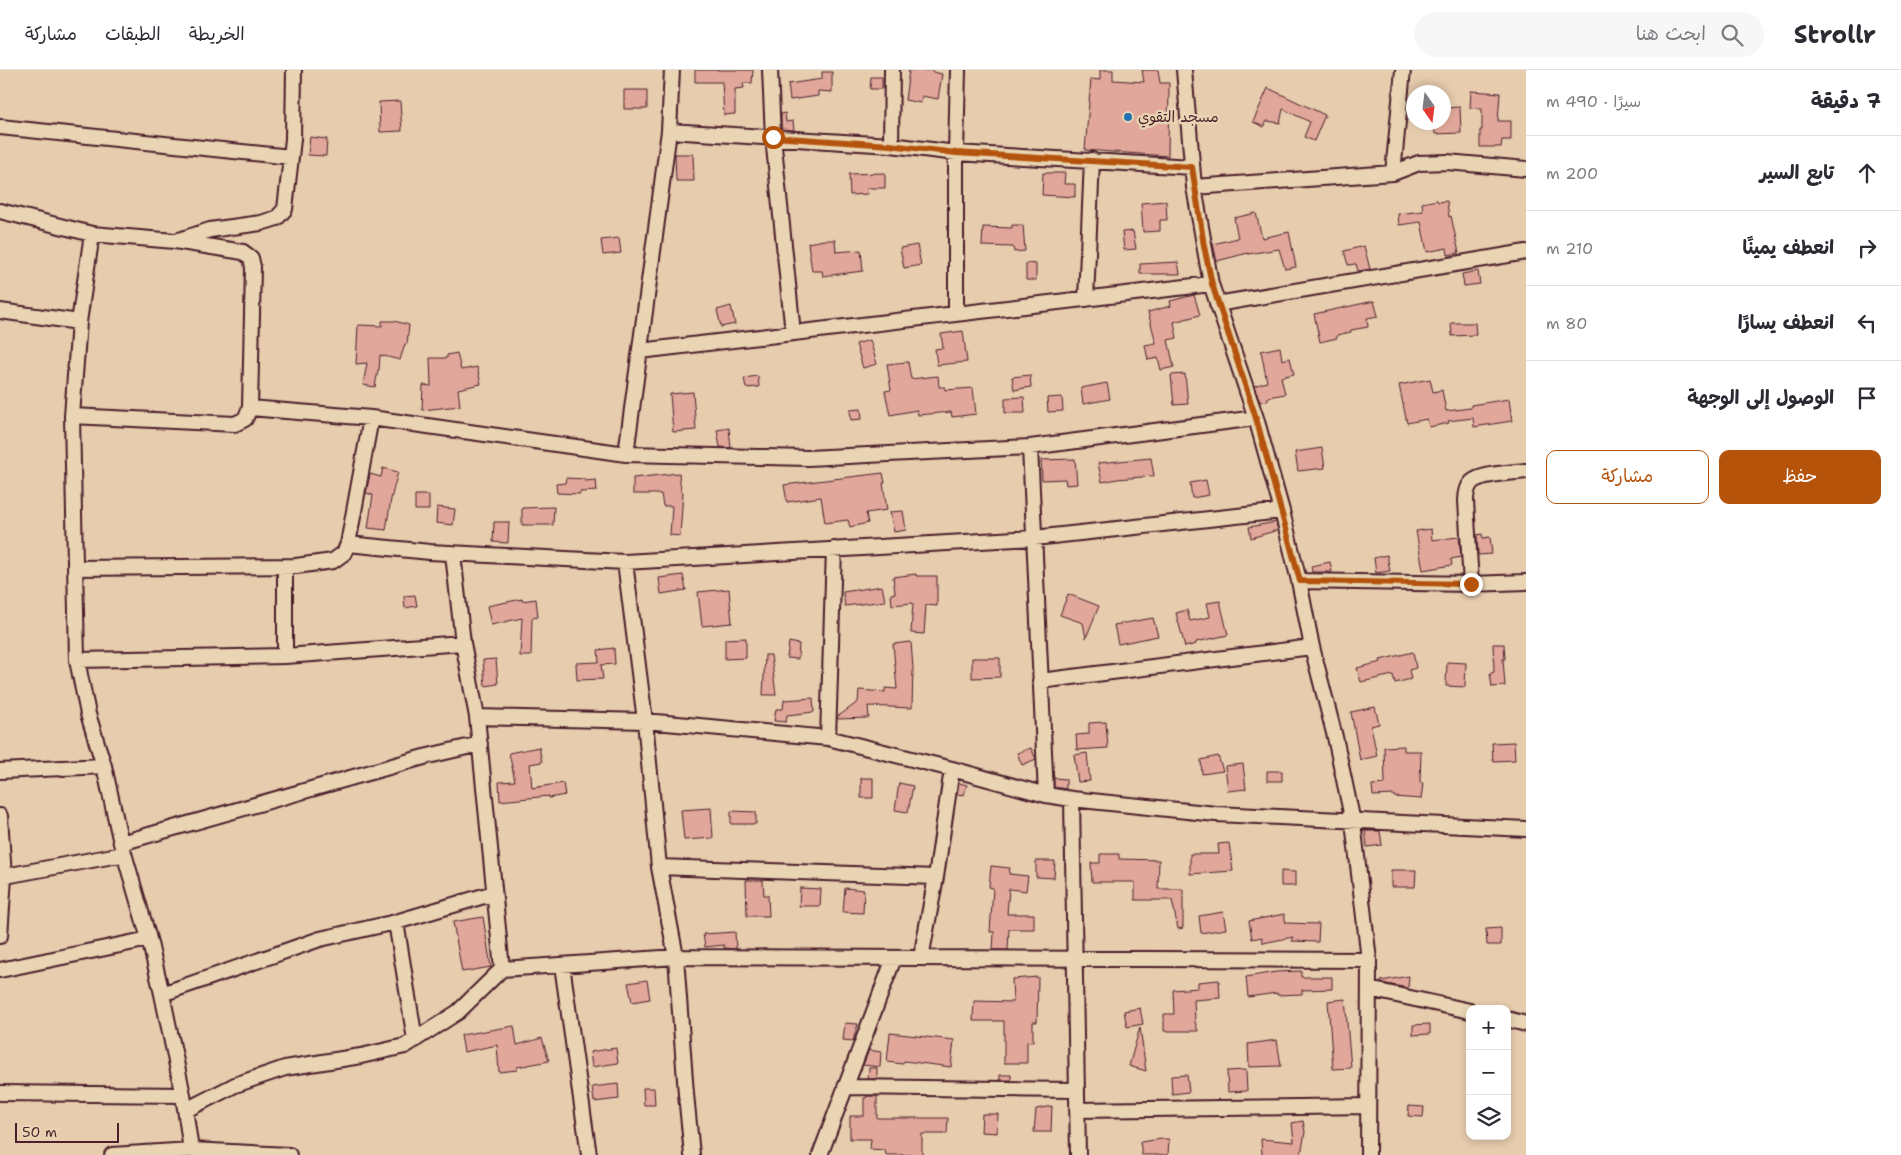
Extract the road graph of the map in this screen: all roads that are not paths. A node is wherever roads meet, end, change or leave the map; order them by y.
1 (294, 70) edge
2 (672, 70) edge
3 (770, 70) edge
4 (892, 70) edge
5 (958, 70) edge
6 (1184, 70) edge
7 (1403, 70) edge
8 (0, 127) edge
9 (668, 130) junction
10 (773, 137) junction
11 (890, 145) junction
12 (956, 153) junction
13 (291, 158) junction
14 (1092, 160) junction
15 (1192, 167) junction
16 (1526, 170) edge
17 (1392, 173) junction
18 (1194, 187) junction
19 (0, 210) edge
20 (92, 234) junction
21 (175, 241) junction
22 (1526, 252) edge
23 (1212, 284) junction
24 (1086, 299) junction
25 (1217, 304) junction
26 (0, 311) edge
27 (956, 314) junction
28 (79, 322) junction
29 (793, 333) junction
30 (640, 351) junction
31 (250, 408) junction
32 (72, 416) junction
33 (371, 418) junction
34 (1256, 418) junction
35 (1030, 447) junction
36 (626, 454) junction
37 (1526, 471) edge
38 (1282, 511) junction
39 (1034, 538) junction
40 (348, 544) junction
41 (834, 549) junction
42 (452, 554) junction
43 (625, 562) junction
44 (284, 567) junction
45 (75, 568) junction
46 (1300, 581) junction
47 (1526, 582) edge
48 (1471, 584) junction
49 (463, 643) junction
50 (1312, 647) junction
51 (285, 656) junction
52 (77, 660) junction
53 (1040, 681) junction
54 (478, 717) junction
55 (645, 721) junction
56 (828, 738) junction
57 (480, 744) junction
58 (104, 766) junction
59 (952, 769) junction
60 (0, 771) edge
61 (1046, 795) junction
62 (1072, 799) junction
63 (0, 816) edge
64 (1353, 822) junction
65 (1526, 829) edge
66 (122, 848) junction
67 (660, 867) junction
68 (2, 877) edge
69 (936, 877) junction
70 (494, 893) junction
71 (396, 922) junction
72 (0, 936) edge
73 (149, 939) junction
74 (676, 957) junction
75 (894, 958) junction
76 (921, 958) junction
77 (1075, 960) junction
78 (1369, 960) junction
79 (562, 965) junction
80 (0, 970) edge
81 (502, 970) junction
82 (1369, 988) junction
83 (162, 994) junction
84 (1466, 1010) edge
85 (1511, 1020) edge
86 (1526, 1024) edge
87 (415, 1040) junction
88 (845, 1087) junction
89 (1076, 1090) junction
90 (0, 1093) edge
91 (183, 1095) junction
92 (1368, 1106) junction
93 (186, 1110) junction
94 (1077, 1110) junction
95 (191, 1150) junction
96 (146, 1154) edge
97 (166, 1154) edge
98 (112, 1155) edge
99 (289, 1155) edge
100 (589, 1155) edge
101 (692, 1155) edge
102 (820, 1155) edge
103 (1078, 1155) edge
104 (1368, 1155) edge

1 - 13 street
2 - 9 street
3 - 10 street
4 - 11 street
5 - 12 street
6 - 15 street
7 - 17 street
8 - 13 street
9 - 10 street
9 - 30 street
10 - 11 street
10 - 29 street
11 - 12 street
12 - 14 street
12 - 27 street
13 - 21 street
14 - 15 street
14 - 24 street
15 - 18 street
16 - 17 street
17 - 18 street
18 - 23 street
19 - 20 street
20 - 21 street
20 - 28 street
21 - 31 street
22 - 25 street
23 - 24 street
23 - 25 street
24 - 27 street
25 - 34 street
26 - 28 street
27 - 29 street
28 - 32 street
29 - 30 street
30 - 36 street
31 - 32 street
31 - 33 street
32 - 45 street
33 - 36 street
33 - 40 street
34 - 35 street
34 - 38 street
35 - 36 street
35 - 39 street
37 - 48 street
38 - 39 street
38 - 46 street
39 - 41 street
39 - 53 street
40 - 42 street
40 - 44 street
41 - 43 street
41 - 56 street
42 - 43 street
42 - 49 street
43 - 55 street
44 - 45 street
44 - 51 street
45 - 52 street
46 - 48 street
46 - 50 street
47 - 48 street
49 - 51 street
49 - 54 street
50 - 53 street
50 - 64 street
51 - 52 street
52 - 58 street
53 - 61 street
54 - 55 street
54 - 57 street
55 - 56 street
55 - 67 street
56 - 59 street
57 - 66 street
57 - 70 street
58 - 60 street
58 - 66 street
59 - 61 street
59 - 69 street
61 - 62 street
62 - 64 street
62 - 77 street
63 - 68 street
64 - 65 street
64 - 78 street
66 - 68 street
66 - 73 street
67 - 69 street
67 - 74 street
68 - 72 street
69 - 76 street
70 - 71 street
70 - 81 street
71 - 83 street
71 - 87 street
73 - 80 street
73 - 83 street
74 - 75 street
74 - 79 street
74 - 101 street
75 - 76 street
75 - 88 street
76 - 77 street
77 - 78 street
77 - 89 street
78 - 82 street
79 - 81 street
79 - 100 street
81 - 87 street
82 - 84 street
82 - 92 street
83 - 91 street
85 - 86 street
87 - 93 street
88 - 89 street
88 - 102 street
89 - 94 street
90 - 91 street
91 - 93 street
92 - 94 street
92 - 104 street
93 - 95 street
94 - 103 street
95 - 97 street
95 - 99 street
96 - 97 street
96 - 98 street

